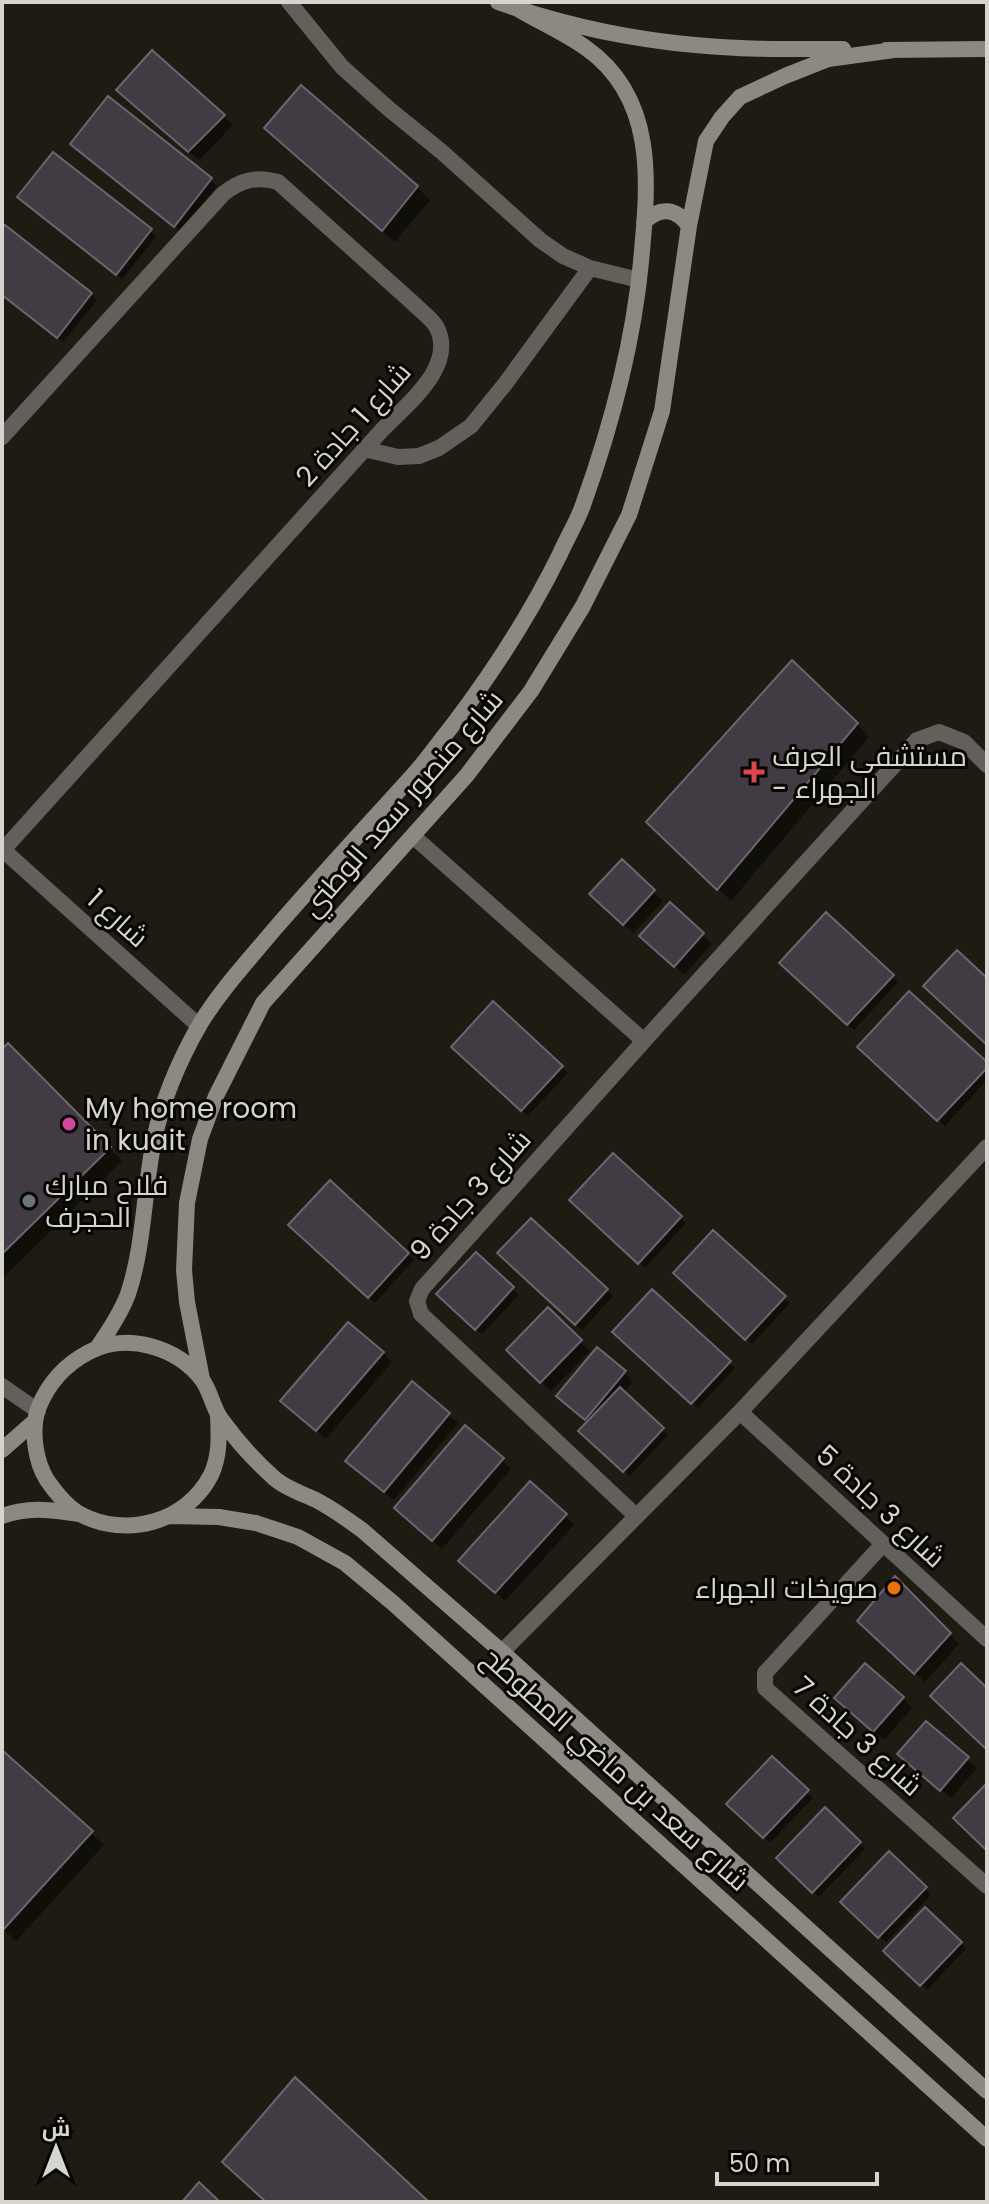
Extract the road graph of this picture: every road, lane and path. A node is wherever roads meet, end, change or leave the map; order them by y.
1 (289, 2) edge
2 (498, 2) edge
3 (518, 9) junction
4 (987, 49) edge
5 (894, 50) junction
6 (644, 222) junction
7 (689, 226) junction
8 (590, 268) junction
9 (639, 280) junction
10 (2, 437) edge
11 (364, 449) junction
12 (987, 765) edge
13 (413, 836) junction
14 (3, 849) edge
15 (199, 1026) junction
16 (644, 1041) junction
17 (987, 1147) edge
18 (97, 1348) junction
19 (202, 1379) junction
20 (2, 1386) edge
21 (740, 1412) junction
22 (36, 1416) junction
23 (218, 1416) junction
24 (2, 1450) edge
25 (79, 1514) junction
26 (635, 1515) junction
27 (2, 1516) edge
28 (170, 1516) junction
29 (883, 1544) junction
30 (987, 1639) edge
31 (502, 1652) junction
32 (987, 1886) edge
33 (987, 2091) edge
34 (987, 2139) edge

1 - 8 street
2 - 3 street
3 - 5 street
3 - 6 street, شارع منصور سعد الوطني
4 - 5 street
5 - 7 street, شارع منصور سعد الوطني
6 - 7 street
6 - 9 street, شارع منصور سعد الوطني
7 - 13 street, شارع منصور سعد الوطني
8 - 9 street
8 - 11 street
9 - 15 street, شارع منصور سعد الوطني
10 - 11 street, شارع 1 جادة 2
11 - 14 street, شارع 1 جادة 2
12 - 16 street, شارع 3 جادة 9
13 - 16 street
13 - 19 street, شارع منصور سعد الوطني
14 - 15 street, شارع 1
15 - 18 street, شارع منصور سعد الوطني
16 - 26 street, شارع 3 جادة 9
17 - 21 street
18 - 19 street
18 - 22 street
19 - 23 street
20 - 22 street
21 - 26 street
21 - 29 street, شارع 3 جادة 5
22 - 24 street
22 - 25 street
23 - 28 street
23 - 31 street, شارع سعد بن ماضي المطوطح
25 - 27 street
25 - 28 street
26 - 31 street
28 - 34 street, شارع سعد بن ماضي المطوطح
29 - 30 street, شارع 3 جادة 5
29 - 32 street, شارع 3 جادة 7
31 - 33 street, شارع سعد بن ماضي المطوطح

